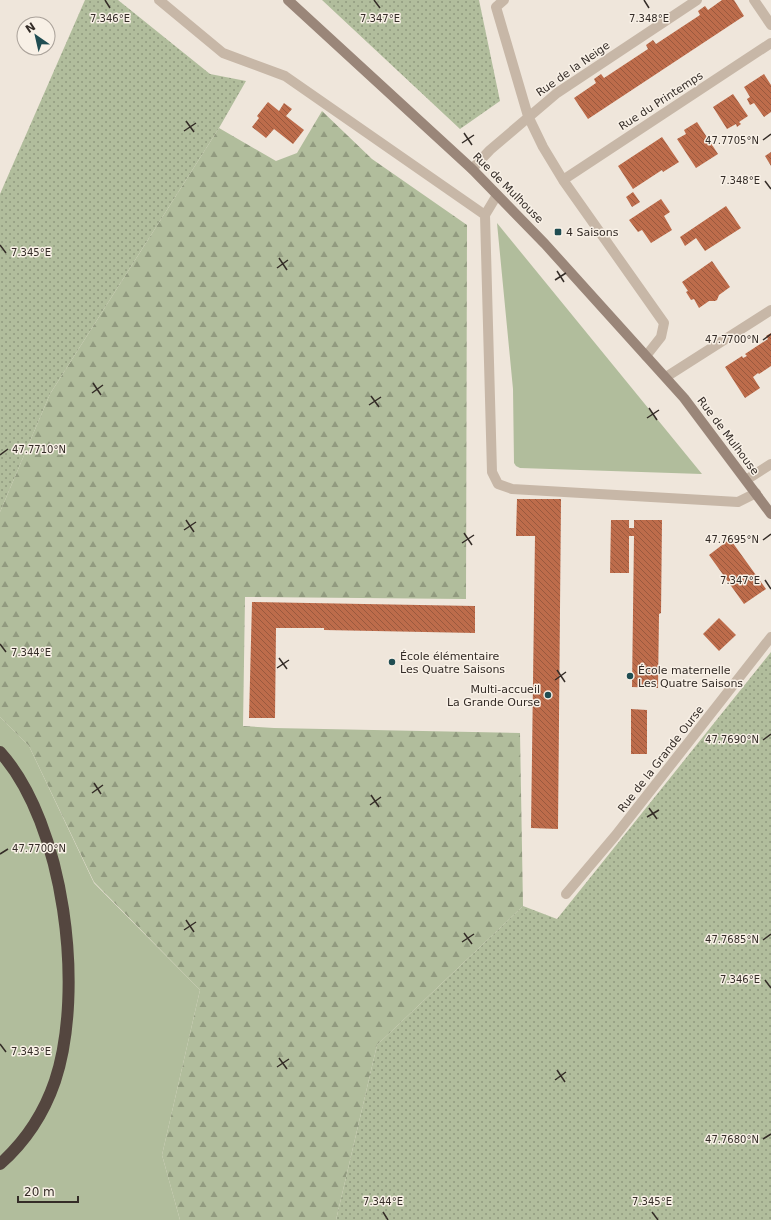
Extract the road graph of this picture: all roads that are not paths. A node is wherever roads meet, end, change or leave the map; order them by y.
1 (159, 0) edge
2 (288, 0) edge
3 (504, 0) edge
4 (697, 0) edge
5 (754, 0) edge
6 (495, 4) edge
7 (771, 25) edge
8 (771, 43) edge
9 (528, 116) junction
10 (472, 169) junction
11 (563, 180) junction
12 (497, 195) junction
13 (486, 215) junction
14 (771, 310) edge
15 (646, 356) junction
16 (666, 377) junction
17 (771, 464) edge
18 (746, 480) junction
19 (756, 493) junction
20 (771, 514) edge
21 (771, 636) edge
22 (0, 752) edge
23 (566, 894) dead end
24 (0, 1164) edge

1 - 13 street
2 - 10 main road, Rue de Mulhouse
3 - 6 street
4 - 9 street, Rue de la Neige
5 - 7 street
6 - 9 street
8 - 11 street, Rue du Printemps
9 - 10 street, Rue de la Neige
9 - 11 street
10 - 12 main road, Rue de Mulhouse
11 - 15 street
12 - 13 street
12 - 15 main road, Rue de Mulhouse
13 - 19 street
14 - 16 street
15 - 16 main road, Rue de Mulhouse
16 - 18 main road, Rue de Mulhouse
17 - 18 street
18 - 19 main road, Rue de Mulhouse
19 - 20 main road, Rue de Mulhouse
21 - 23 street, Rue de la Grande Ourse
22 - 24 highway

